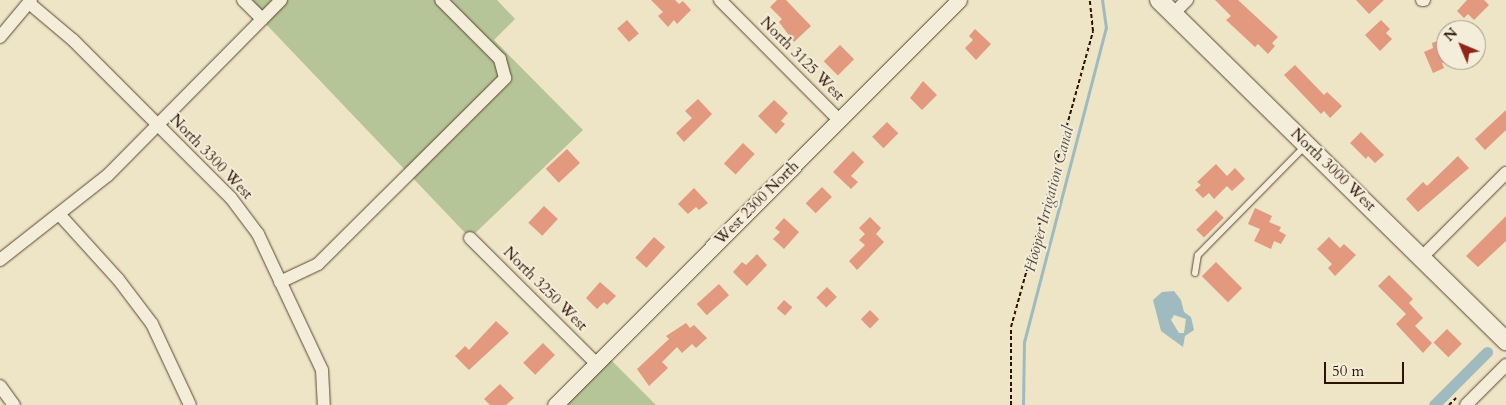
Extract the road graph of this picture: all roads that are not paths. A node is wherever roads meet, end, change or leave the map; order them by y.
1 (243, 0) edge
2 (281, 0) edge
3 (441, 0) edge
4 (720, 0) edge
5 (958, 0) edge
6 (1159, 0) edge
7 (1187, 0) edge
8 (30, 2) edge
9 (1173, 14) junction
10 (262, 20) junction
11 (0, 37) edge
12 (839, 120) junction
13 (157, 124) junction
14 (1306, 145) junction
15 (1506, 173) edge
16 (59, 214) junction
17 (470, 238) dead end
18 (1422, 257) junction
19 (0, 260) edge
20 (1195, 273) dead end
21 (280, 282) junction
22 (1506, 341) edge
23 (596, 363) junction
24 (1506, 365) edge
25 (0, 386) edge
26 (324, 402) edge
27 (14, 405) edge
28 (190, 405) edge
29 (555, 405) edge
30 (1466, 405) edge

1 - 10 street
2 - 10 street
3 - 21 street
4 - 12 street, North 3125 West
5 - 12 street, West 2300 North
6 - 9 main road, North 3000 West
7 - 9 street
8 - 11 street
8 - 13 street, North 3300 West
9 - 14 main road, North 3000 West
10 - 13 street
12 - 23 street, West 2300 North
13 - 16 street
13 - 21 street, North 3300 West
14 - 18 main road, North 3000 West
14 - 20 lane
15 - 18 street
16 - 19 street
16 - 28 street
17 - 23 street, North 3250 West
18 - 22 main road, North 3000 West
21 - 26 street, North 3300 West
23 - 29 street, West 2300 North
24 - 30 street
25 - 27 street

